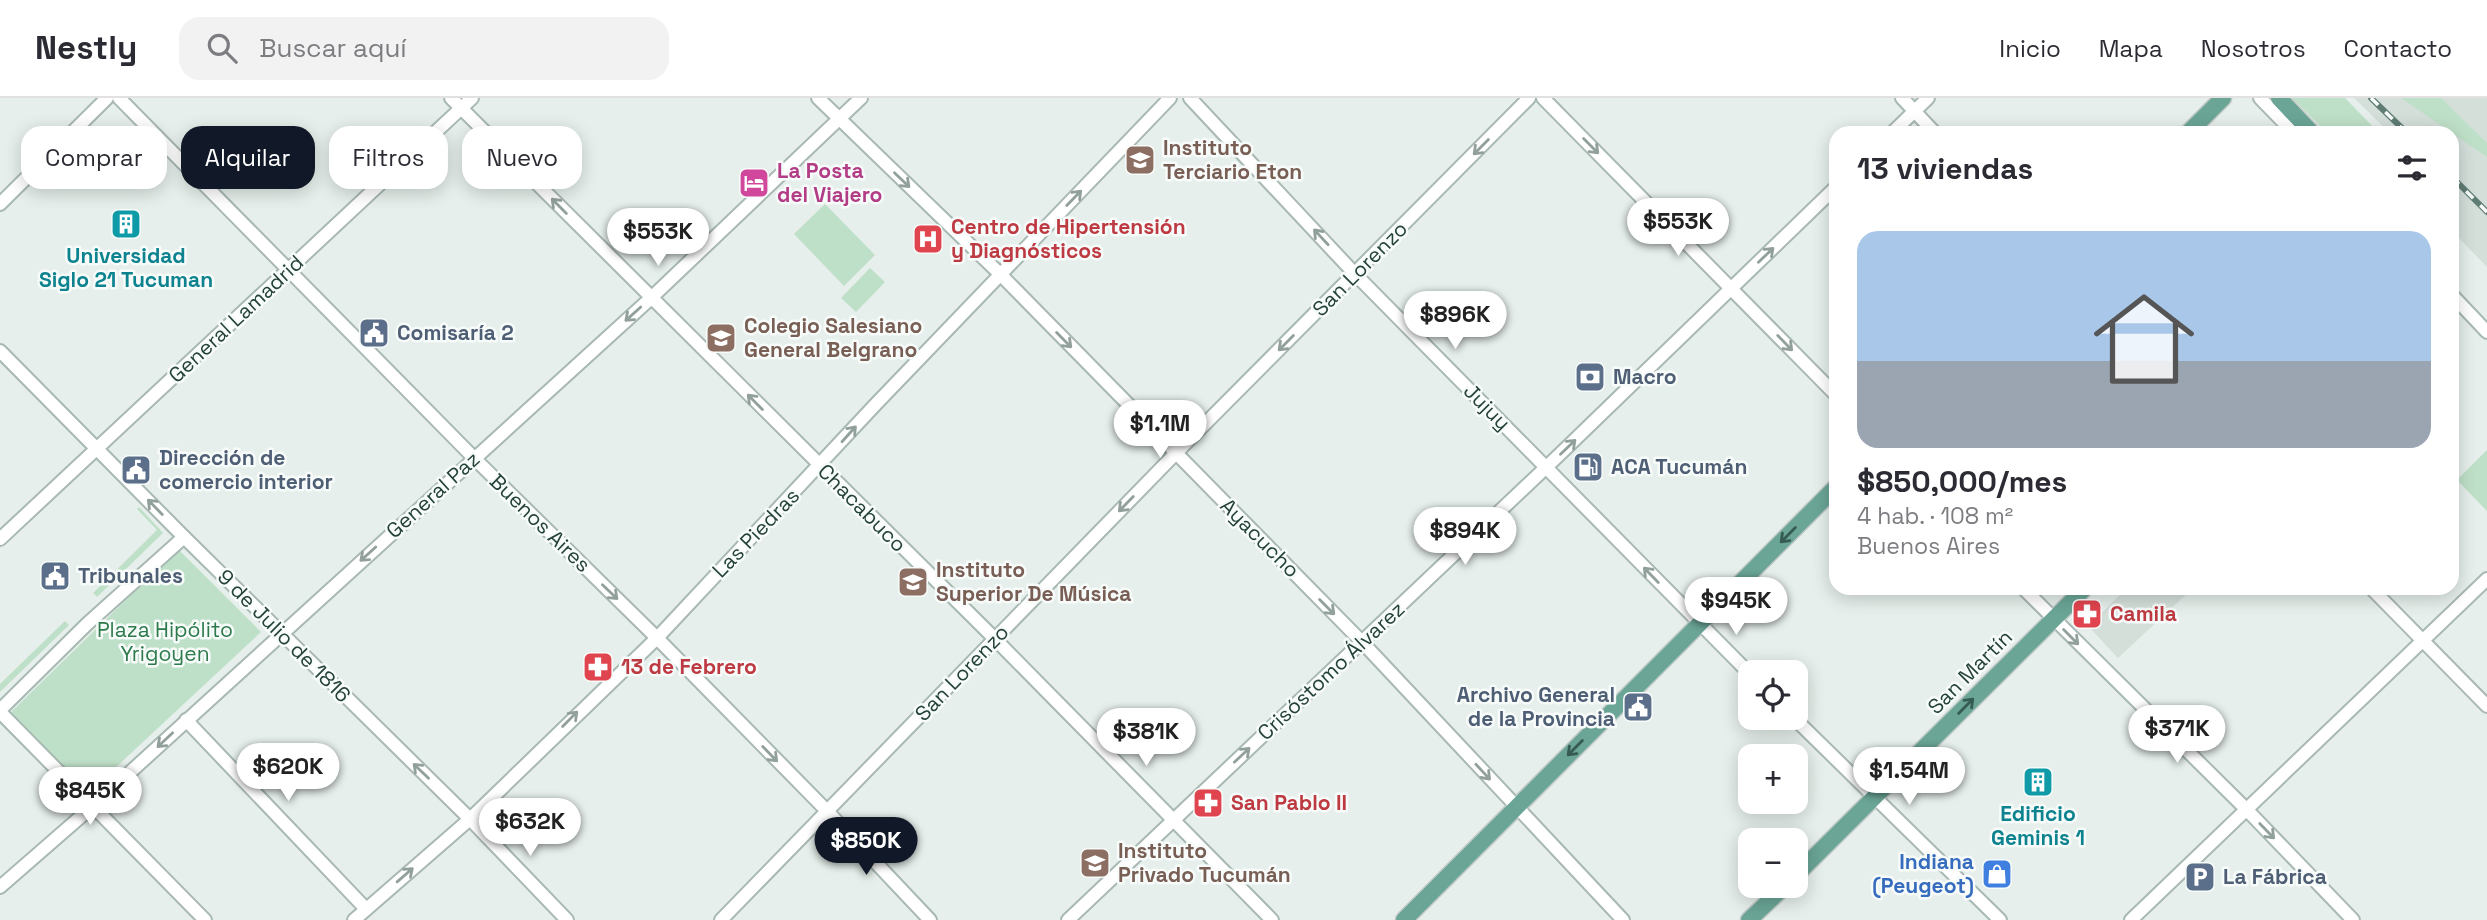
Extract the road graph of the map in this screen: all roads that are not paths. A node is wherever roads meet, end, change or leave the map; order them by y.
1 (107, 98) edge
2 (119, 98) edge
3 (451, 98) edge
4 (472, 98) edge
5 (818, 98) edge
6 (861, 98) edge
7 (1170, 98) edge
8 (1190, 98) edge
9 (1529, 98) edge
10 (1543, 98) edge
11 (1902, 98) edge
12 (1928, 98) edge
13 (2223, 98) edge
14 (2260, 98) edge
15 (2279, 98) edge
16 (461, 108) junction
17 (1914, 111) junction
18 (840, 119) junction
19 (1899, 126) edge
20 (1928, 126) edge
21 (2195, 126) edge
22 (2287, 126) edge
23 (2305, 126) edge
24 (1829, 194) edge
25 (0, 204) edge
26 (288, 270) junction
27 (1000, 274) junction
28 (1355, 274) junction
29 (1731, 288) junction
30 (651, 298) junction
31 (2459, 302) edge
32 (2487, 332) edge
33 (0, 351) edge
34 (1829, 389) edge
35 (97, 449) junction
36 (1176, 453) junction
37 (474, 458) junction
38 (820, 466) junction
39 (1546, 468) junction
40 (1829, 494) edge
41 (184, 537) junction
42 (0, 539) edge
43 (2487, 579) edge
44 (2030, 595) edge
45 (2078, 595) edge
46 (2378, 595) edge
47 (2053, 619) junction
48 (1699, 624) junction
49 (281, 633) junction
50 (657, 638) junction
51 (995, 639) junction
52 (2423, 641) junction
53 (1362, 642) junction
54 (1738, 662) edge
55 (2487, 706) edge
56 (0, 711) edge
57 (186, 720) junction
58 (1806, 730) edge
59 (1875, 797) junction
60 (93, 806) junction
61 (1516, 808) junction
62 (2247, 810) junction
63 (827, 811) junction
64 (470, 818) junction
65 (1173, 819) junction
66 (1808, 863) edge
67 (0, 887) edge
68 (1772, 898) edge
69 (366, 909) junction
70 (205, 920) edge
71 (354, 920) edge
72 (567, 920) edge
73 (721, 920) edge
74 (930, 920) edge
75 (1068, 920) edge
76 (1272, 920) edge
77 (1404, 920) edge
78 (1623, 920) edge
79 (1749, 920) edge
80 (2000, 920) edge
81 (2131, 920) edge
82 (2353, 920) edge

1 - 25 street
2 - 26 street, Buenos Aires
3 - 16 street, Chacabuco
4 - 16 street, General Lamadrid
5 - 18 street, Ayacucho
6 - 18 street, General Paz
27 -> 7 street, Las Piedras
28 -> 8 street, Jujuy
9 -> 28 street, San Lorenzo
10 -> 29 street
11 - 17 street
12 - 17 street
13 - 21 main road
14 - 22 street
15 - 23 main road
16 - 26 street, General Lamadrid
30 -> 16 street, Chacabuco
17 - 19 street
17 - 20 street
18 -> 27 street, Ayacucho
18 - 30 street, General Paz
29 -> 24 street, Crisóstomo Álvarez
26 - 35 street, General Lamadrid
26 - 37 street, Buenos Aires
27 -> 36 street, Ayacucho
38 -> 27 street, Las Piedras
28 -> 36 street, San Lorenzo
28 - 39 street, Jujuy
29 -> 34 street
39 -> 29 street, Crisóstomo Álvarez
30 -> 37 street, General Paz
38 -> 30 street, Chacabuco
31 - 32 street
33 - 35 street, 9 de Julio de 1816
41 -> 35 street, 9 de Julio de 1816
35 - 42 street, General Lamadrid
36 -> 51 street, San Lorenzo
36 -> 53 street, Ayacucho
37 -> 49 street, General Paz
37 -> 50 street, Buenos Aires
38 - 50 street, Las Piedras
38 - 51 street, Chacabuco
48 -> 39 street, Jujuy
39 - 53 street, Crisóstomo Álvarez
40 -> 48 main road
41 - 49 street, 9 de Julio de 1816
41 - 56 street
43 - 52 street
44 - 47 street
45 - 47 main road, San Martín
46 - 52 street
59 -> 47 main road, San Martín
47 -> 62 street
48 - 54 street, Jujuy
48 -> 61 main road
49 - 57 street, General Paz
64 -> 49 street, 9 de Julio de 1816
50 -> 63 street, Buenos Aires
64 -> 50 street, Las Piedras
51 - 63 street, San Lorenzo
51 - 65 street, Chacabuco
52 - 55 street
52 - 62 street
53 -> 61 street, Ayacucho
65 -> 53 street, Crisóstomo Álvarez
56 - 60 street
57 -> 60 street, General Paz
57 - 69 street
58 - 59 street
59 - 66 main road, San Martín
59 - 80 street
60 - 67 street, General Paz
60 - 70 street
61 - 77 main road
61 - 78 street, Ayacucho
62 - 81 street
62 -> 82 street
63 - 73 street, San Lorenzo
63 - 74 street, Buenos Aires
69 -> 64 street, Las Piedras
64 - 72 street, 9 de Julio de 1816
65 - 75 street, Crisóstomo Álvarez
65 - 76 street, Chacabuco
68 - 79 main road
69 - 71 street, Las Piedras

